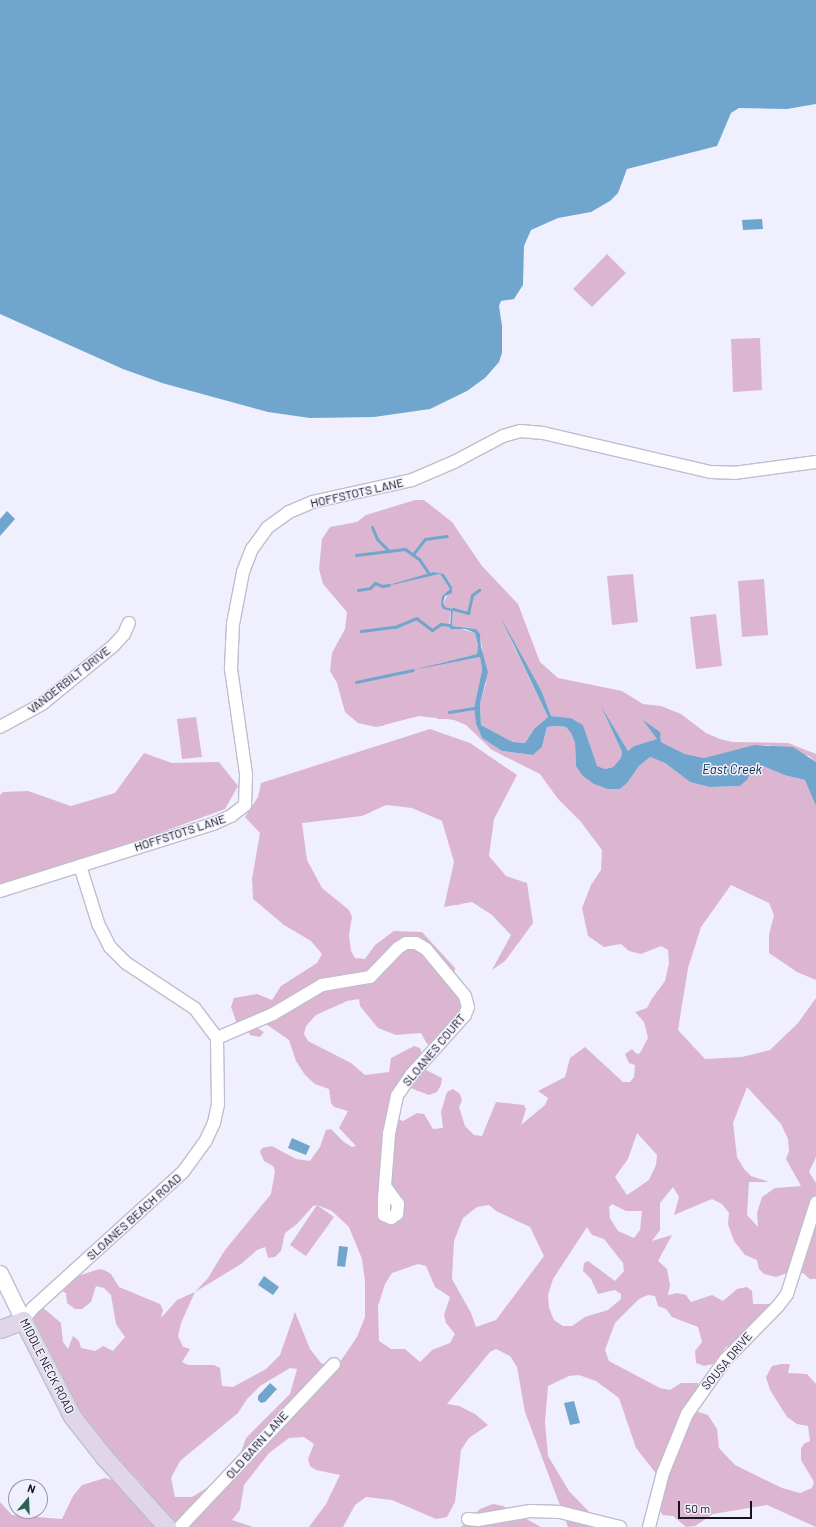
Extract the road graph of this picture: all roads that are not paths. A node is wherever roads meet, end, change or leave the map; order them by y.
1 (816, 462) edge
2 (129, 622) dead end
3 (0, 727) edge
4 (80, 866) junction
5 (0, 891) edge
6 (217, 1038) junction
7 (385, 1186) dead end
8 (816, 1203) edge
9 (0, 1272) edge
10 (23, 1320) junction
11 (0, 1329) edge
12 (334, 1364) dead end
13 (468, 1519) dead end
14 (167, 1527) edge
15 (180, 1527) edge
16 (620, 1527) edge
17 (649, 1527) edge

1 - 4 street, HOFFSTOTS LANE
2 - 3 street, VANDERBILT DRIVE
4 - 5 street, HOFFSTOTS LANE
4 - 6 street
6 - 7 street, SLOANES COURT
6 - 10 street, SLOANES BEACH ROAD
8 - 17 street, SOUSA DRIVE
9 - 10 street, MIDDLE NECK ROAD
10 - 11 main road
10 - 14 main road, MIDDLE NECK ROAD
12 - 15 street, OLD BARN LANE
13 - 16 street

